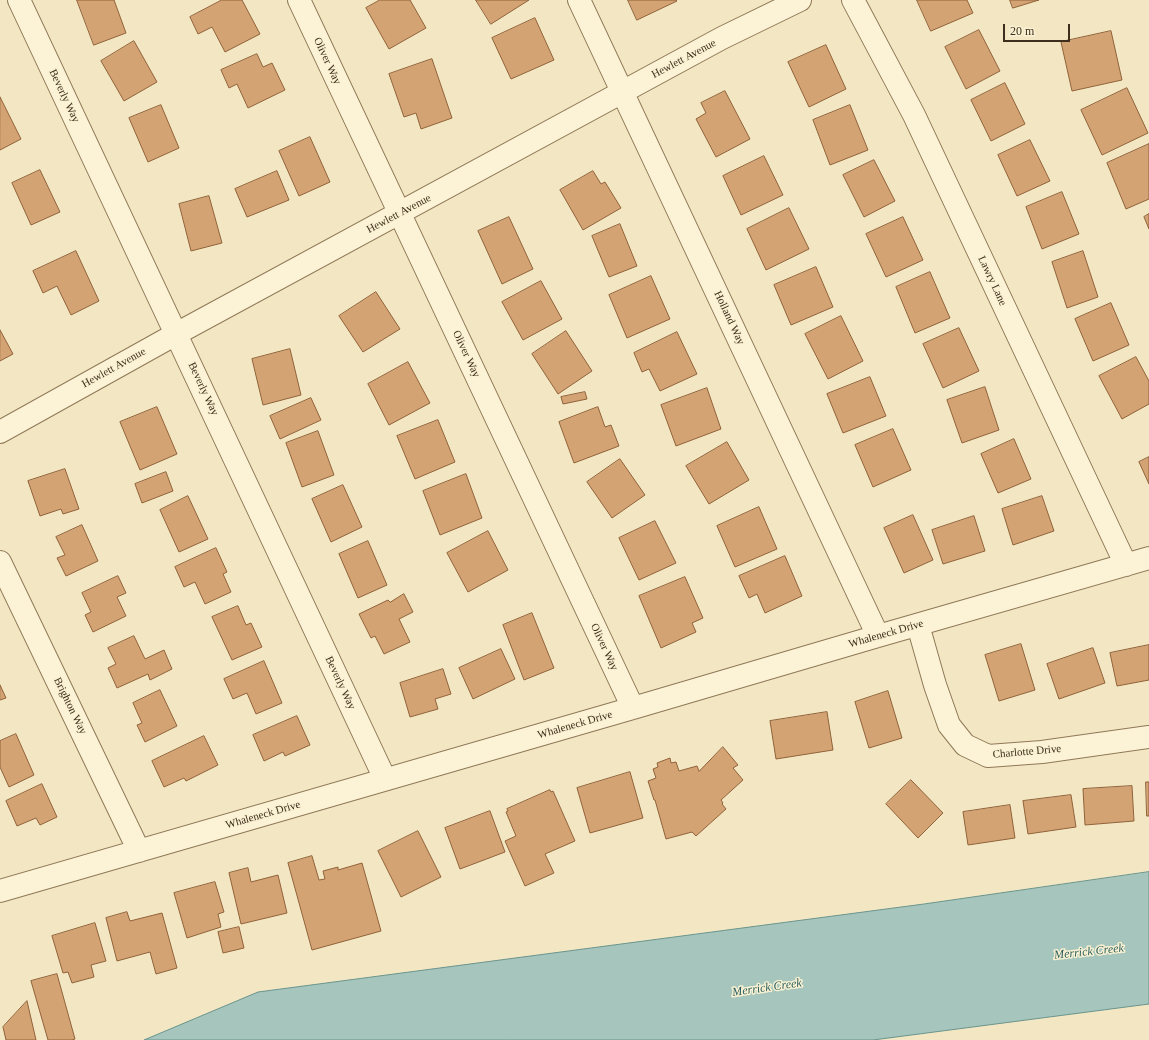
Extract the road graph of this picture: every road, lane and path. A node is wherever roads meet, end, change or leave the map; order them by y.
1 (19, 0) edge
2 (298, 0) edge
3 (579, 0) edge
4 (800, 0) edge
5 (853, 0) edge
6 (622, 92) junction
7 (399, 213) junction
8 (176, 334) junction
9 (0, 432) edge
10 (1149, 558) edge
11 (0, 562) edge
12 (1126, 565) junction
13 (918, 625) junction
14 (878, 636) junction
15 (633, 708) junction
16 (1149, 737) edge
17 (385, 779) junction
18 (139, 851) junction
19 (0, 891) edge

1 - 8 street, Beverly Way
2 - 7 street, Oliver Way
3 - 6 street, Holland Way
4 - 6 street, Hewlett Avenue
5 - 12 street, Lawry Lane
6 - 7 street, Hewlett Avenue
6 - 14 street, Holland Way
7 - 8 street, Hewlett Avenue
7 - 15 street, Oliver Way
8 - 9 street, Hewlett Avenue
8 - 17 street, Beverly Way
10 - 12 street, Whaleneck Drive
11 - 18 street, Brighton Way
12 - 13 street, Whaleneck Drive
13 - 14 street, Whaleneck Drive
13 - 16 street, Charlotte Drive
14 - 15 street, Whaleneck Drive
15 - 17 street, Whaleneck Drive
17 - 18 street, Whaleneck Drive
18 - 19 street, Whaleneck Drive

